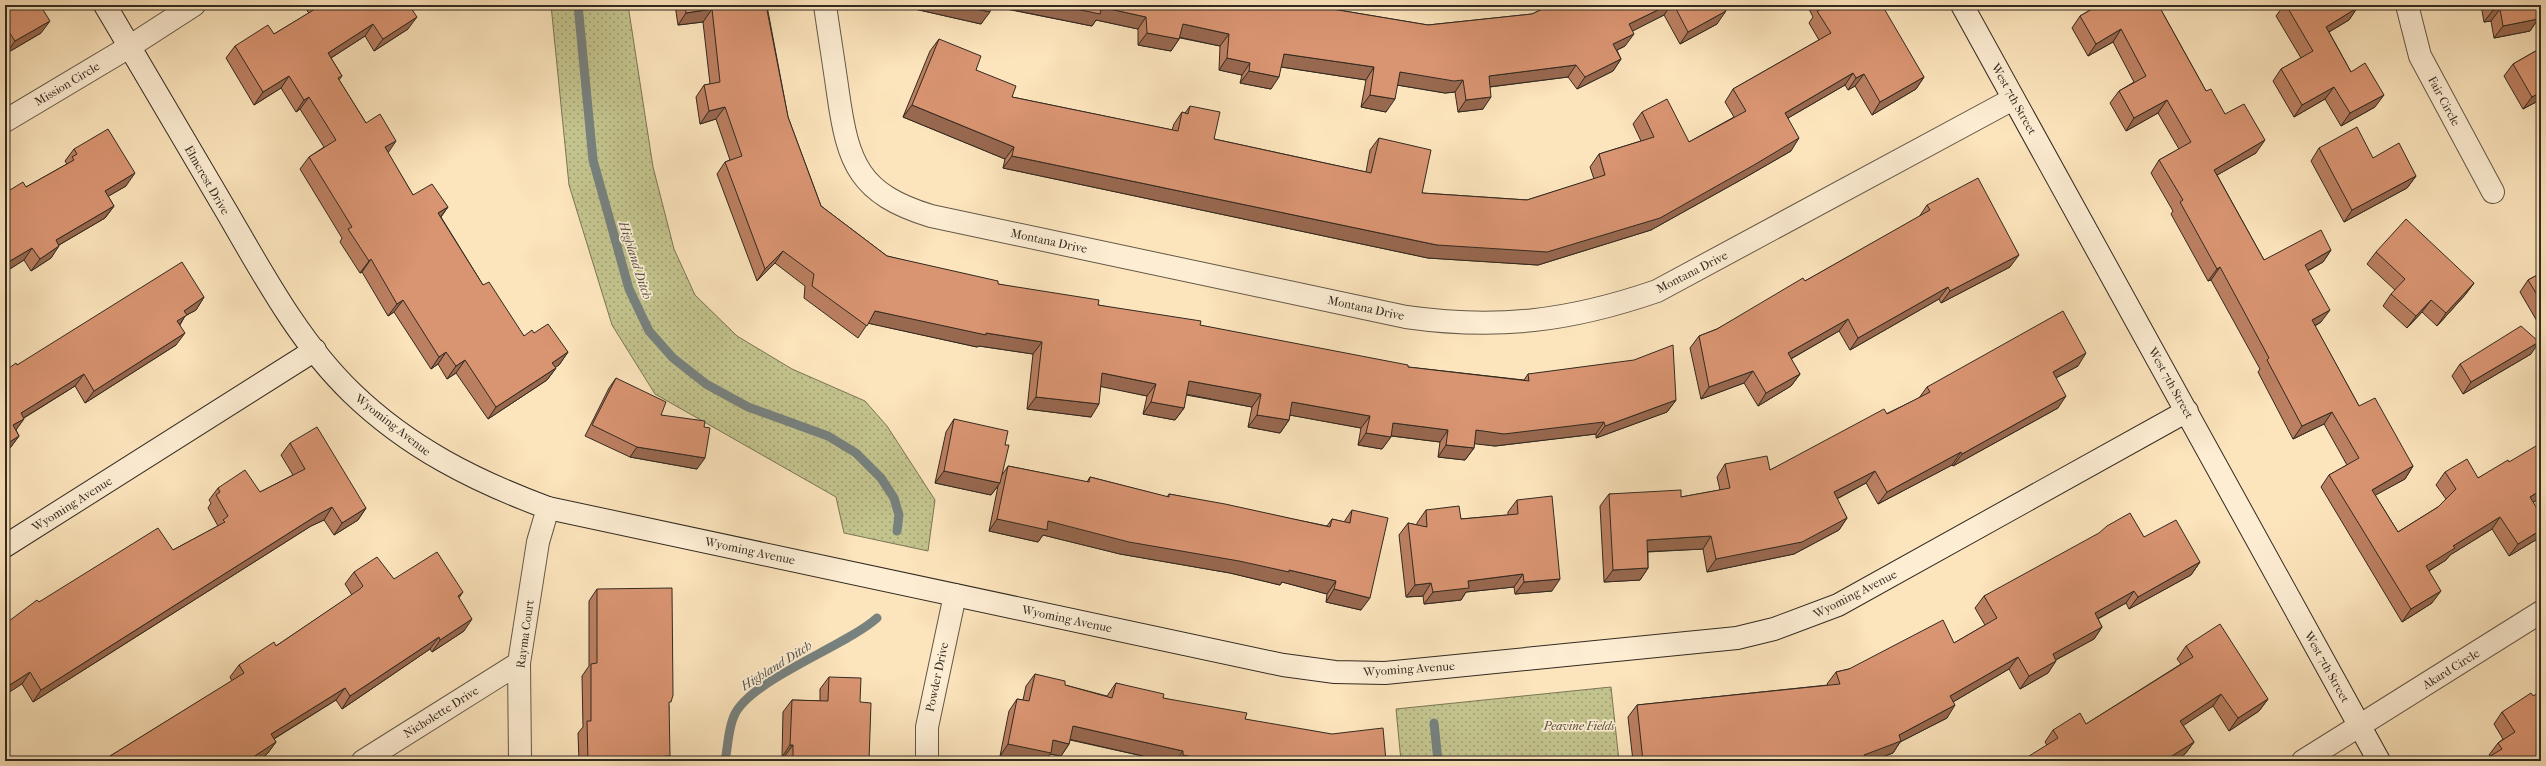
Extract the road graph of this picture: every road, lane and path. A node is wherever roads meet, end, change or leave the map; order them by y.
1 (105, 5) edge
2 (194, 5) edge
3 (825, 5) edge
4 (1962, 5) edge
5 (2407, 5) edge
6 (130, 47) junction
7 (2013, 98) junction
8 (5, 121) edge
9 (2493, 192) dead end
10 (315, 350) junction
11 (2187, 411) junction
12 (548, 508) junction
13 (5, 546) edge
14 (955, 594) junction
15 (2541, 612) edge
16 (519, 663) junction
17 (2360, 726) junction
18 (363, 761) edge
19 (520, 761) edge
20 (927, 761) edge
21 (2303, 761) edge
22 (2379, 761) edge

1 - 6 street, Elmcrest Drive
2 - 6 street, Mission Circle
3 - 7 street, Montana Drive
4 - 7 street, West 7th Street
5 - 9 street, Fair Circle
6 - 8 street, Mission Circle
6 - 10 street, Elmcrest Drive
7 - 11 street, West 7th Street
10 - 12 street, Wyoming Avenue
10 - 13 street, Wyoming Avenue
11 - 14 street, Wyoming Avenue
11 - 17 street, West 7th Street
12 - 14 street, Wyoming Avenue
12 - 16 street, Rayma Court
14 - 20 street, Powder Drive
15 - 17 street, Akard Circle
16 - 18 street, Nicholette Drive
16 - 19 street, Rayma Court
17 - 21 street, Akard Circle
17 - 22 street, West 7th Street

